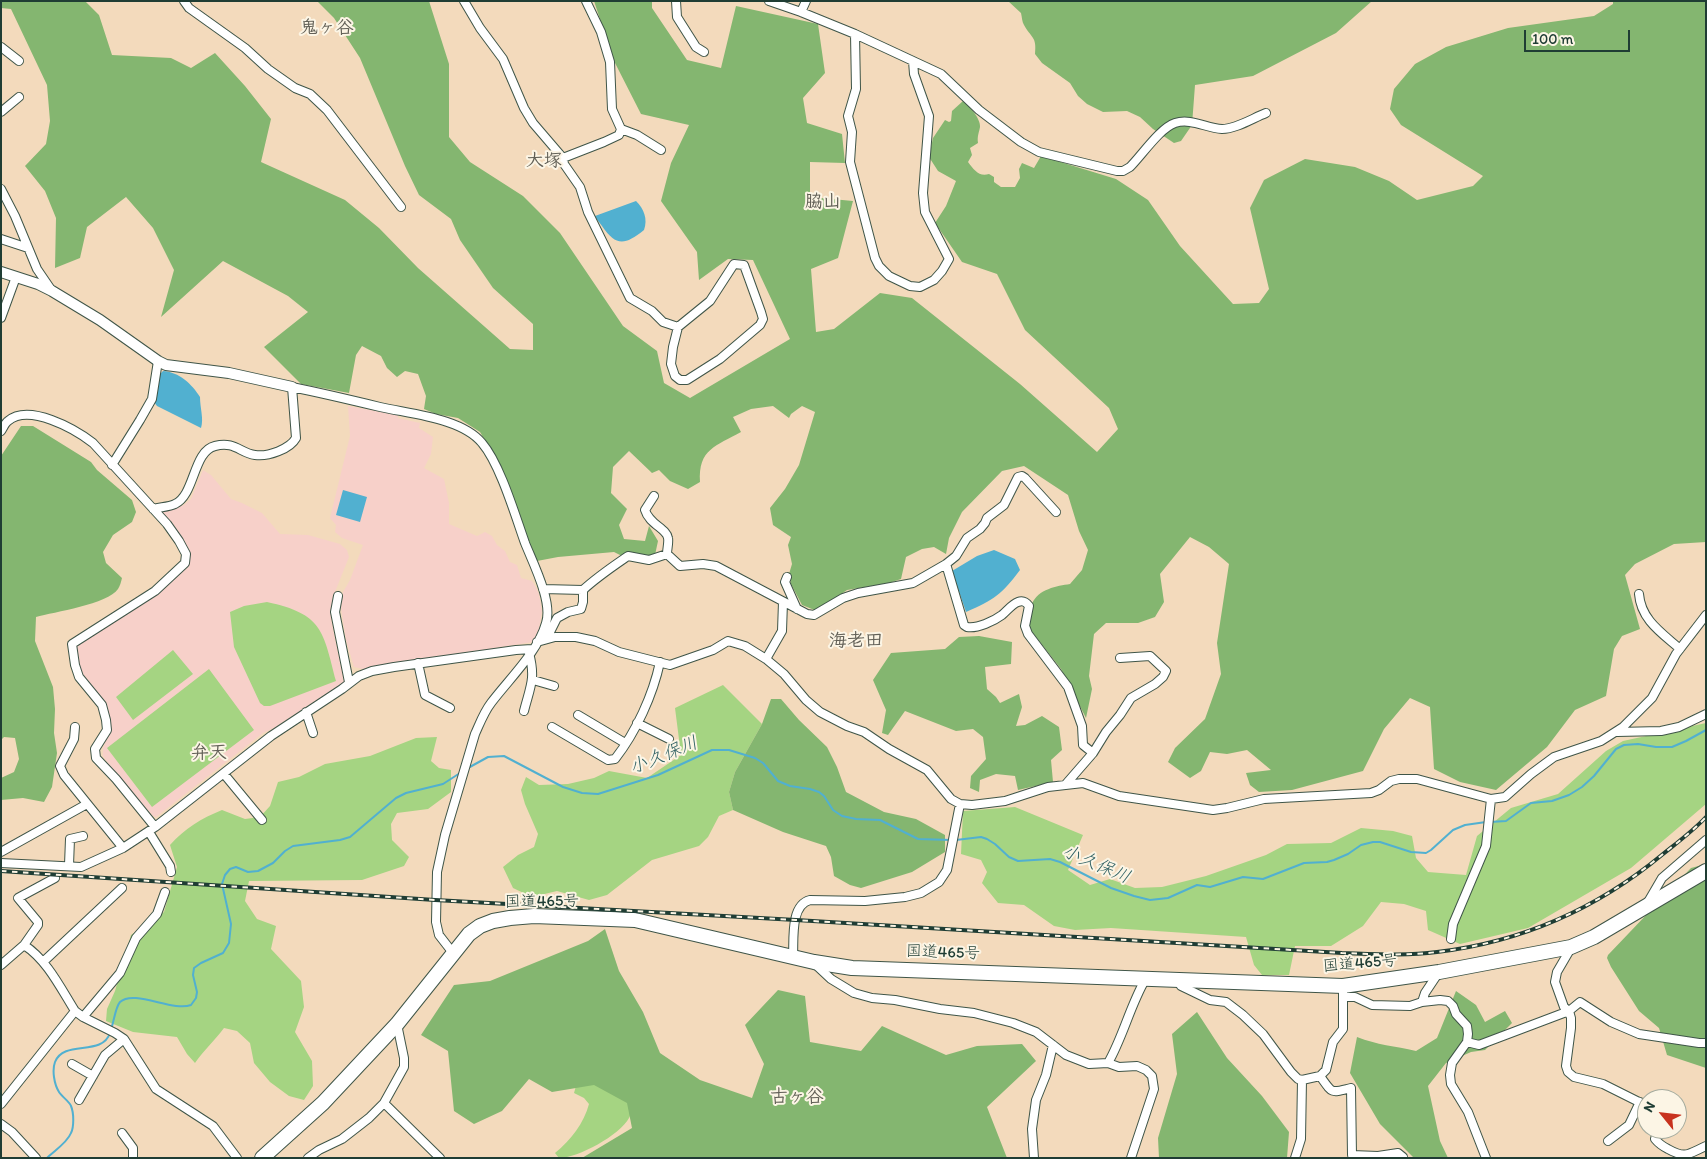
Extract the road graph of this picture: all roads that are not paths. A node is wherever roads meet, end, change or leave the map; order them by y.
1 (184, 1) edge
2 (464, 1) edge
3 (586, 1) edge
4 (676, 1) edge
5 (769, 1) edge
6 (806, 1) edge
7 (801, 12) junction
8 (855, 34) junction
9 (1, 47) edge
10 (704, 52) dead end
11 (19, 61) dead end
12 (913, 61) junction
13 (19, 97) dead end
14 (1, 112) edge
15 (1266, 112) dead end
16 (620, 129) junction
17 (661, 150) dead end
18 (563, 158) junction
19 (1, 190) edge
20 (401, 207) dead end
21 (1, 239) edge
22 (28, 248) junction
23 (1, 272) edge
24 (16, 277) junction
25 (52, 291) junction
26 (1, 318) edge
27 (678, 327) junction
28 (158, 361) junction
29 (292, 387) junction
30 (5, 419) edge
31 (1, 430) edge
32 (112, 465) junction
33 (654, 496) dead end
34 (153, 509) junction
35 (1056, 512) dead end
36 (667, 554) junction
37 (946, 564) junction
38 (787, 577) dead end
39 (542, 589) junction
40 (583, 590) junction
41 (1639, 594) dead end
42 (338, 596) dead end
43 (783, 602) junction
44 (797, 609) junction
45 (1706, 615) edge
46 (538, 640) junction
47 (1680, 649) junction
48 (531, 651) junction
49 (1120, 658) dead end
50 (766, 659) junction
51 (660, 662) junction
52 (418, 663) junction
53 (533, 680) junction
54 (350, 682) junction
55 (554, 686) dead end
56 (450, 708) dead end
57 (524, 711) dead end
58 (306, 712) junction
59 (1706, 714) edge
60 (578, 715) dead end
61 (637, 723) junction
62 (75, 727) dead end
63 (552, 727) dead end
64 (1617, 732) junction
65 (313, 733) dead end
66 (669, 739) dead end
67 (625, 743) junction
68 (1093, 753) junction
69 (224, 774) junction
70 (1066, 784) junction
71 (1492, 799) junction
72 (88, 804) junction
73 (960, 804) junction
74 (262, 820) dead end
75 (152, 830) junction
76 (83, 836) dead end
77 (1706, 840) edge
78 (122, 848) junction
79 (1, 852) edge
80 (1, 863) edge
81 (68, 865) junction
82 (1706, 871) edge
83 (171, 872) dead end
84 (55, 878) dead end
85 (122, 888) dead end
86 (165, 892) dead end
87 (1646, 906) junction
88 (1451, 939) dead end
89 (24, 945) junction
90 (1571, 947) junction
91 (453, 953) junction
92 (793, 956) junction
93 (44, 962) junction
94 (814, 962) junction
95 (1, 965) edge
96 (1439, 972) junction
97 (1145, 980) junction
98 (1177, 980) junction
99 (1343, 991) junction
100 (1422, 1002) junction
101 (74, 1011) junction
102 (1569, 1011) junction
103 (83, 1017) junction
104 (397, 1024) junction
105 (124, 1039) junction
106 (1467, 1042) junction
107 (1706, 1043) edge
108 (1053, 1045) junction
109 (1108, 1063) junction
110 (72, 1064) dead end
111 (93, 1076) junction
112 (1320, 1076) junction
113 (1302, 1080) junction
114 (79, 1100) dead end
115 (1637, 1101) edge
116 (384, 1103) junction
117 (1, 1104) edge
118 (1637, 1114) edge
119 (1, 1124) edge
120 (122, 1133) dead end
121 (1655, 1139) edge
122 (1608, 1141) dead end
123 (1706, 1146) edge
124 (36, 1157) edge
125 (1379, 1157) edge
126 (1403, 1157) edge
127 (133, 1158) edge
128 (237, 1158) edge
129 (262, 1158) edge
130 (308, 1158) edge
131 (440, 1158) edge
132 (1034, 1158) edge
133 (1131, 1158) edge
134 (1295, 1158) edge
135 (1486, 1158) edge

1 - 20 street
2 - 18 street
3 - 16 street
4 - 10 street
5 - 7 street
6 - 7 street
7 - 8 street
8 - 12 street
8 - 12 street
9 - 11 street
12 - 15 street
13 - 14 street
16 - 17 street
16 - 18 street
18 - 27 street
19 - 22 street
21 - 22 street
22 - 25 street
23 - 24 street
24 - 25 street
24 - 26 street
25 - 28 street
27 - 27 street
28 - 29 street
28 - 32 street
29 - 34 street
29 - 39 street
30 - 31 street
30 - 32 street
32 - 34 street
33 - 36 street
34 - 75 street
35 - 37 street
36 - 40 street
36 - 43 street
37 - 44 street
37 - 68 street
38 - 44 street
39 - 40 street
39 - 46 street
40 - 46 street
41 - 47 street
42 - 54 street
43 - 44 street
43 - 50 street
45 - 47 street
46 - 48 street
46 - 51 street
47 - 64 street
48 - 52 street
48 - 53 street
48 - 91 street
49 - 68 street
50 - 51 street
50 - 73 street
51 - 61 street
52 - 54 street
52 - 56 street
53 - 55 street
53 - 57 street
54 - 58 street
58 - 65 street
58 - 69 street
59 - 64 street
60 - 67 street
61 - 66 street
61 - 67 street
62 - 72 street
63 - 67 street
64 - 71 street
68 - 70 street
69 - 74 street
69 - 75 street
70 - 71 street
70 - 73 street
71 - 88 street
72 - 78 street
72 - 79 street
73 - 92 street
75 - 78 street
75 - 83 street
76 - 81 street
77 - 87 street
78 - 81 street
80 - 81 street
82 - 87 highway, 国道465号
84 - 89 street
85 - 93 street
86 - 103 street
87 - 90 highway, 国道465号
89 - 93 street
89 - 95 street
90 - 96 highway, 国道465号
90 - 102 street
91 - 92 highway, 国道465号
91 - 104 highway, 国道465号
92 - 94 highway, 国道465号
93 - 101 street
94 - 97 highway, 国道465号
94 - 108 street
96 - 99 highway, 国道465号
96 - 100 street
97 - 98 highway, 国道465号
97 - 109 street
98 - 99 highway, 国道465号
98 - 113 street
99 - 100 street
99 - 112 street
100 - 106 street
101 - 103 street
101 - 117 street
102 - 106 street
102 - 107 street
102 - 115 street
103 - 105 street
104 - 116 street
104 - 129 highway, 国道465号
105 - 111 street
105 - 128 street
106 - 135 street
108 - 109 street
108 - 132 street
109 - 133 street
110 - 111 street
111 - 114 street
112 - 113 street
112 - 125 street
113 - 134 street
116 - 130 street
116 - 131 street
118 - 122 street
119 - 124 street
120 - 127 street
121 - 123 street
125 - 126 street

